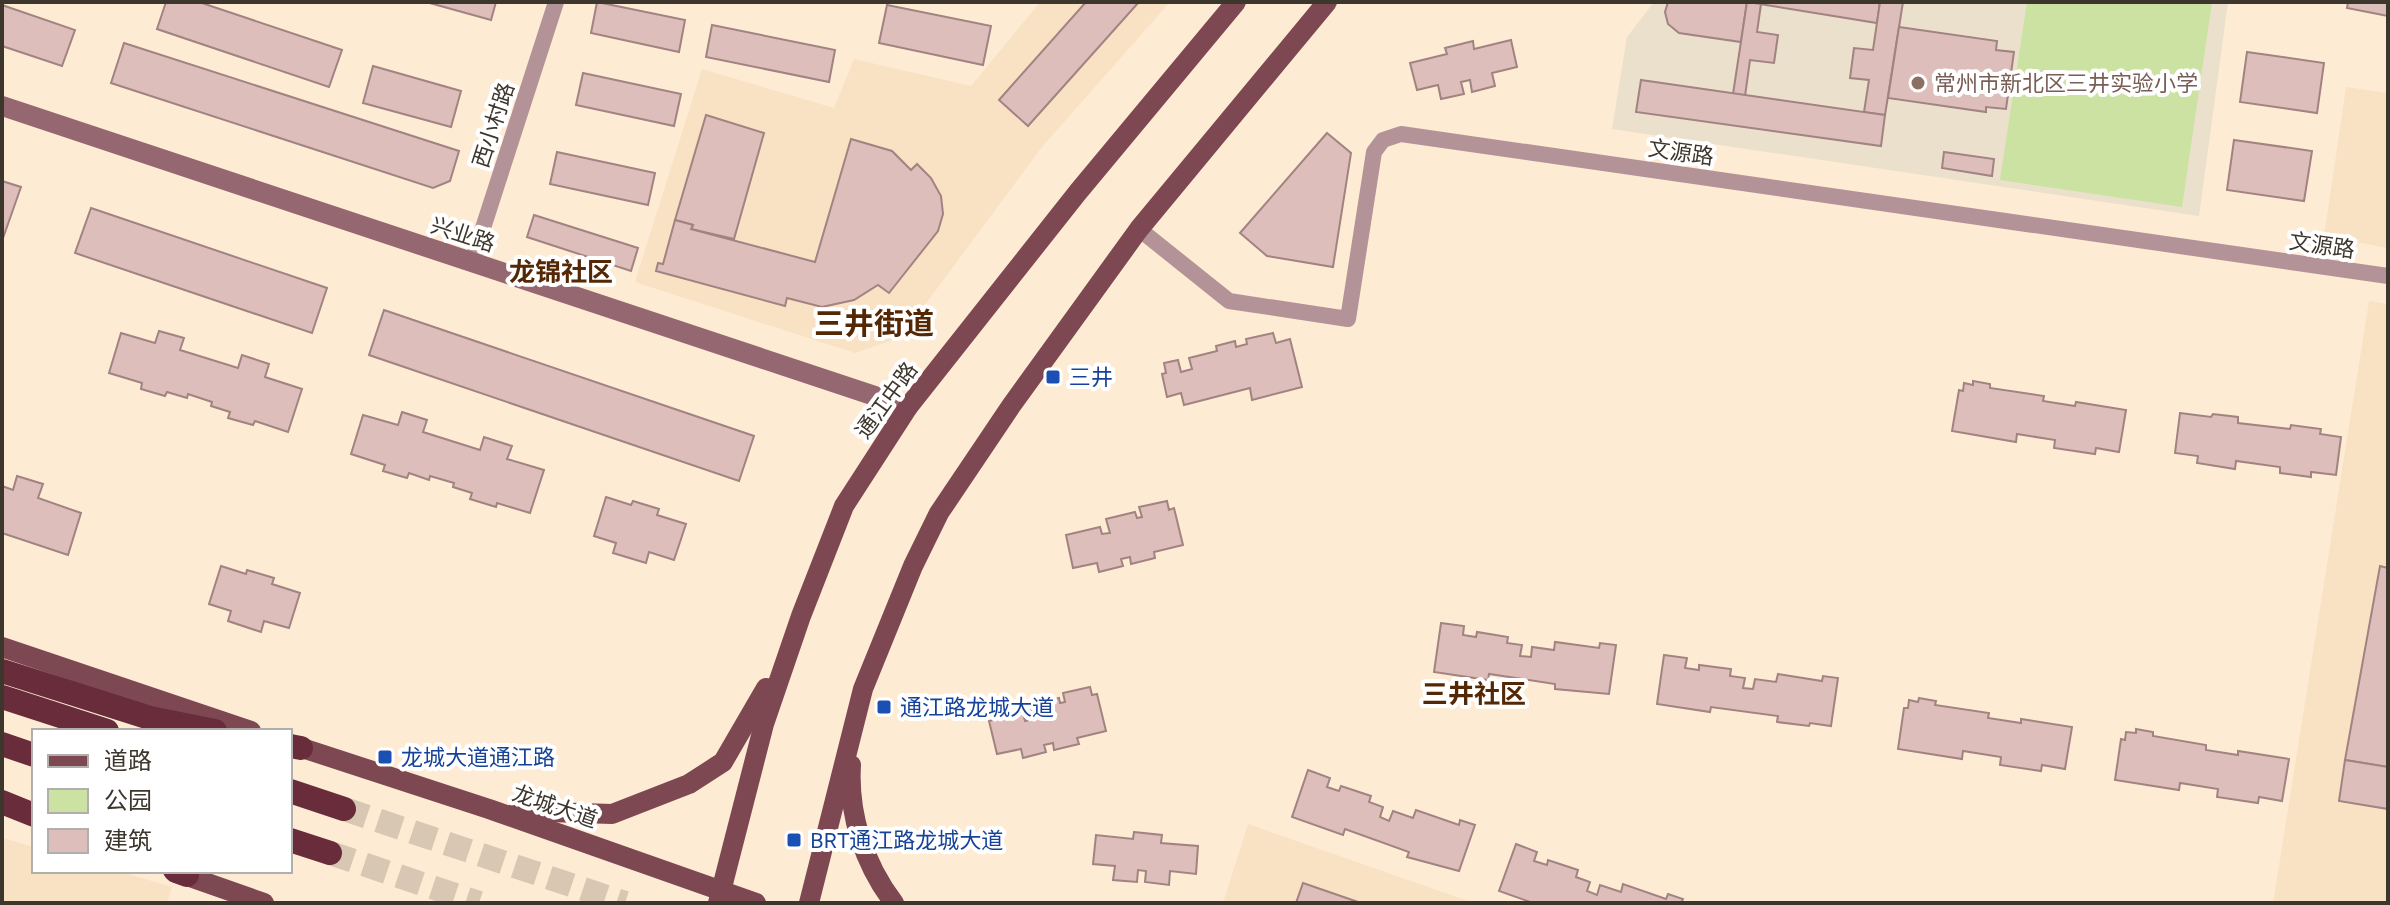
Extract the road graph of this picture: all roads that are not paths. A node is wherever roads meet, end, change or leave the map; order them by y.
1 (556, 2) edge
2 (1236, 2) edge
3 (1327, 2) edge
4 (2, 106) edge
5 (1139, 229) junction
6 (472, 262) junction
7 (2388, 276) edge
8 (908, 407) junction
9 (801, 616) junction
10 (2, 647) edge
11 (2, 671) edge
12 (2, 697) edge
13 (853, 727) junction
14 (101, 729) edge
15 (205, 729) edge
16 (245, 729) edge
17 (2, 744) edge
18 (294, 746) edge
19 (32, 754) edge
20 (292, 792) edge
21 (2, 802) edge
22 (344, 809) tunnel mouth
23 (489, 809) junction
24 (32, 814) edge
25 (2, 816) edge
26 (32, 825) edge
27 (292, 841) edge
28 (330, 853) tunnel mouth
29 (182, 873) edge
30 (720, 896) edge
31 (264, 903) edge
32 (756, 903) edge
33 (809, 903) edge
34 (894, 903) edge

1 - 6 street, 西小村路
2 - 8 main road, 通江中路
3 - 5 main road
4 - 6 street, 兴业路
5 - 7 street, 文源路
5 - 13 main road
6 - 8 street, 兴业路
8 - 9 main road, 通江中路
9 - 23 main road
9 - 30 main road, 通江中路
10 - 16 main road
11 - 15 highway
12 - 14 highway
13 - 33 main road
13 - 34 main road
17 - 19 highway
18 - 23 main road, 龙城大道
20 - 22 highway
21 - 24 highway
23 - 30 main road, 龙城大道
25 - 26 main road
27 - 28 highway
29 - 31 main road
30 - 32 main road, 龙城大道

